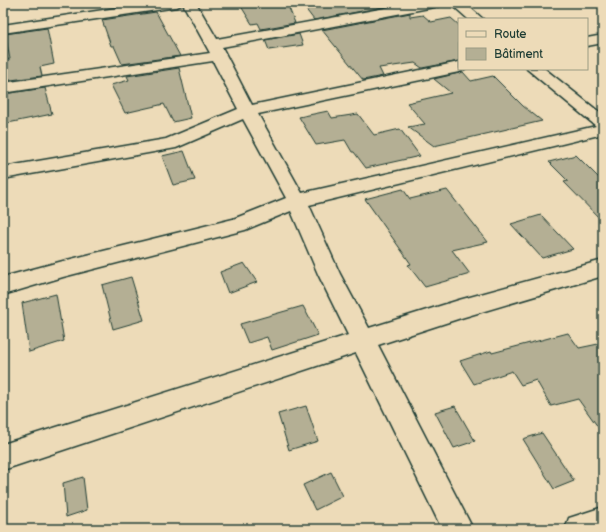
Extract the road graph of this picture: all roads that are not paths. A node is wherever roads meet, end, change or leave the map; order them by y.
1 (177, 3) edge
2 (189, 3) edge
3 (434, 3) edge
4 (457, 3) edge
5 (475, 18) edge
6 (3, 29) edge
7 (603, 39) edge
8 (588, 42) edge
9 (216, 50) junction
10 (458, 67) edge
11 (536, 70) edge
12 (3, 88) edge
13 (247, 111) junction
14 (603, 123) edge
15 (603, 129) edge
16 (3, 173) edge
17 (297, 201) junction
18 (603, 268) edge
19 (3, 286) edge
20 (363, 341) junction
21 (3, 457) edge
22 (603, 522) edge
23 (458, 529) edge
24 (580, 529) edge

1 - 6 street
2 - 9 street
3 - 9 street
4 - 5 street
7 - 8 street
9 - 12 street
9 - 13 street
10 - 13 street
11 - 14 street
13 - 16 street
13 - 17 street
15 - 17 street
17 - 19 street
17 - 20 street
18 - 20 street
20 - 21 street
20 - 23 street
22 - 24 street

